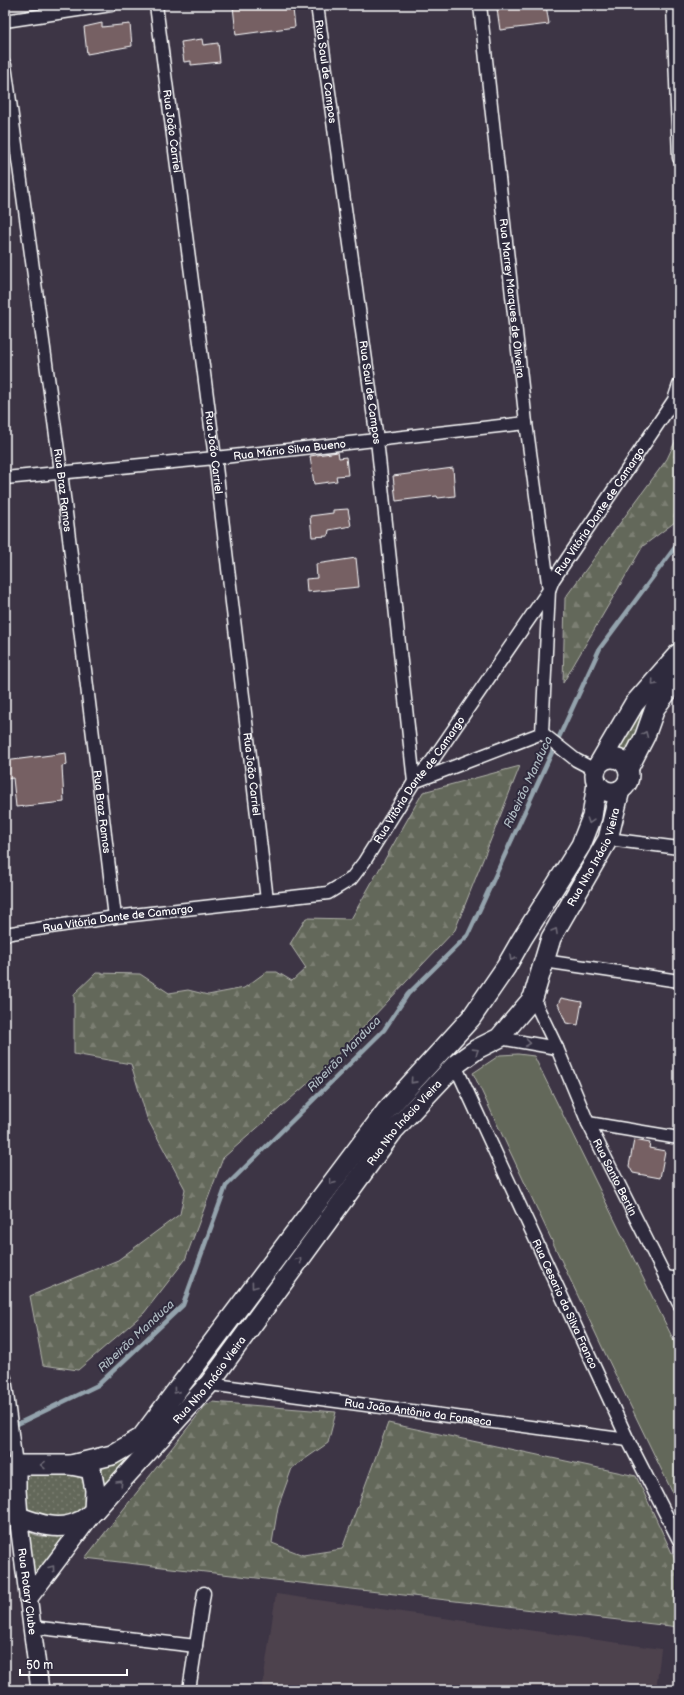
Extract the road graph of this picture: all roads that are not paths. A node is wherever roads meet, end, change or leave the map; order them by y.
1 (111, 5) edge
2 (156, 5) edge
3 (317, 5) edge
4 (480, 5) edge
5 (672, 5) edge
6 (5, 21) edge
7 (5, 65) edge
8 (679, 158) edge
9 (679, 385) edge
10 (526, 423) junction
11 (377, 440) junction
12 (215, 458) junction
13 (60, 472) junction
14 (5, 478) edge
15 (548, 590) junction
16 (679, 653) edge
17 (679, 676) edge
18 (547, 736) junction
19 (628, 769) junction
20 (597, 771) junction
21 (414, 782) junction
22 (620, 790) junction
23 (608, 839) junction
24 (679, 848) edge
25 (267, 900) junction
26 (115, 917) junction
27 (5, 934) edge
28 (544, 961) junction
29 (679, 982) edge
30 (533, 998) junction
31 (471, 1018) junction
32 (499, 1038) junction
33 (557, 1048) junction
34 (455, 1065) junction
35 (588, 1124) junction
36 (679, 1138) edge
37 (665, 1277) junction
38 (679, 1279) edge
39 (679, 1304) edge
40 (5, 1378) edge
41 (209, 1384) junction
42 (628, 1440) junction
43 (148, 1442) junction
44 (71, 1465) junction
45 (10, 1470) edge
46 (94, 1511) junction
47 (11, 1514) edge
48 (679, 1540) edge
49 (204, 1592) dead end
50 (28, 1599) junction
51 (32, 1627) junction
52 (196, 1646) junction
53 (40, 1690) edge
54 (189, 1690) edge

1 - 6 street
2 - 12 street, Rua João Carriel
3 - 11 street, Rua Saul de Campos
4 - 10 street, Rua Marrey Marques de Oliveira
5 - 8 street
7 - 13 street, Rua Braz Ramos
9 - 15 street, Rua Vitória Dante de Camargo
10 - 11 street, Rua Mário Silva Bueno
10 - 15 street, Rua Marrey Marques de Oliveira
11 - 12 street, Rua Mário Silva Bueno
11 - 21 street, Rua Saul de Campos
12 - 13 street, Rua Mário Silva Bueno
12 - 25 street, Rua João Carriel
13 - 14 street, Rua Mário Silva Bueno
13 - 26 street, Rua Braz Ramos
15 - 18 street, Rua Marrey Marques de Oliveira
15 - 21 street, Rua Vitória Dante de Camargo
16 -> 20 main road
19 -> 17 main road
18 - 20 street
18 - 21 street
19 - 20 main road
19 - 22 main road
20 - 22 main road
20 -> 31 main road, Rua Nho Inácio Vieira
21 - 25 street, Rua Vitória Dante de Camargo
22 - 23 main road, Rua Nho Inácio Vieira
23 - 24 street
28 -> 23 main road, Rua Nho Inácio Vieira
25 - 26 street, Rua Vitória Dante de Camargo
26 - 27 street, Rua Vitória Dante de Camargo
28 - 29 street
28 - 30 main road, Rua Nho Inácio Vieira
30 - 32 main road, Rua Nho Inácio Vieira
30 - 33 street, Rua Santo Bertin
31 - 32 main road
31 -> 43 main road, Rua Nho Inácio Vieira
32 -> 33 street
34 -> 32 main road, Rua Nho Inácio Vieira
33 - 35 street, Rua Santo Bertin
41 -> 34 main road, Rua Nho Inácio Vieira
34 - 42 street, Rua Cesario da Silva Franco
35 - 36 street
35 - 37 street, Rua Santo Bertin
37 - 38 street
37 - 39 street, Rua Santo Bertin
40 - 45 street
41 - 42 street, Rua João Antônio da Fonseca
41 - 43 main road, Rua Nho Inácio Vieira
42 - 48 street, Rua Cesario da Silva Franco
43 - 44 main road
46 -> 43 main road
44 -> 45 main road
44 - 46 main road
45 - 47 main road
46 - 47 main road
50 -> 46 main road
47 - 50 main road, Rua Rotary Clube
49 - 52 street
50 - 51 main road, Rua Rotary Clube
51 - 52 street
51 - 53 main road, Rua Rotary Clube
52 - 54 street

